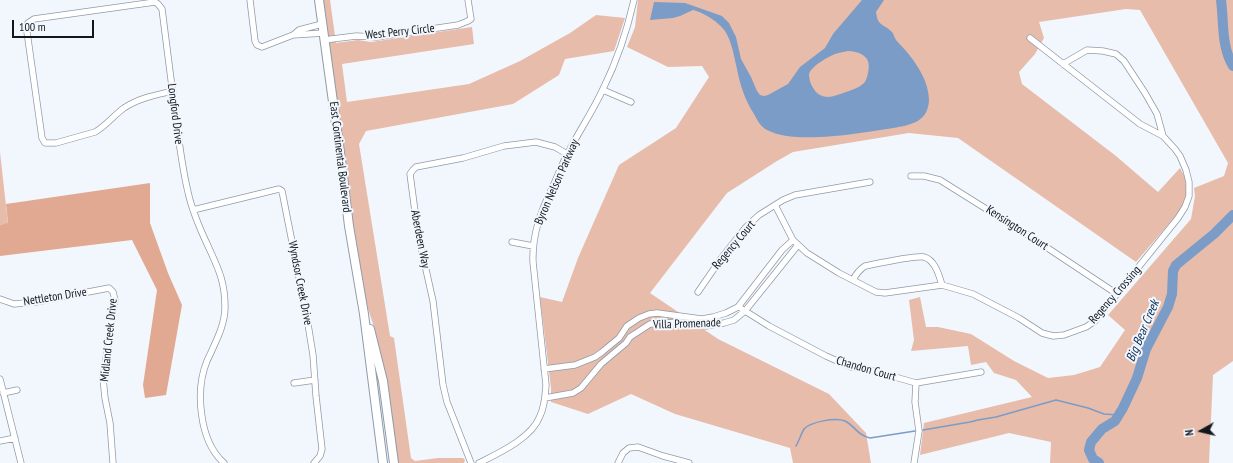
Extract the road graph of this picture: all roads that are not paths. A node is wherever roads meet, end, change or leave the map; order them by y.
1 (250, 0) edge
2 (319, 0) edge
3 (468, 0) edge
4 (634, 0) edge
5 (322, 24) junction
6 (293, 35) junction
7 (324, 36) junction
8 (1030, 38) dead end
9 (1063, 64) junction
10 (603, 90) junction
11 (172, 91) junction
12 (631, 102) dead end
13 (1163, 136) junction
14 (567, 154) junction
15 (911, 176) dead end
16 (870, 182) dead end
17 (775, 205) junction
18 (193, 210) junction
19 (793, 240) junction
20 (512, 242) dead end
21 (798, 245) junction
22 (533, 246) junction
23 (853, 280) junction
24 (942, 285) junction
25 (111, 289) joint
26 (698, 292) dead end
27 (1117, 294) junction
28 (0, 299) edge
29 (738, 307) junction
30 (745, 311) junction
31 (364, 314) junction
32 (544, 370) junction
33 (982, 372) dead end
34 (0, 379) edge
35 (315, 380) junction
36 (294, 383) dead end
37 (916, 383) junction
38 (17, 390) dead end
39 (3, 393) junction
40 (545, 398) junction
41 (16, 438) junction
42 (0, 441) edge
43 (21, 463) edge
44 (113, 463) edge
45 (224, 463) edge
46 (314, 463) edge
47 (383, 463) edge
48 (394, 463) edge
49 (471, 463) edge
50 (479, 463) edge
51 (618, 463) edge
52 (689, 463) edge
53 (914, 463) edge

1 - 6 street
2 - 5 main road, East Continental Boulevard
3 - 7 street, West Perry Circle
4 - 10 street, Byron Nelson Parkway
5 - 6 street
5 - 7 main road, East Continental Boulevard
6 - 7 street, West Perry Circle
7 - 31 main road, East Continental Boulevard
8 - 9 street, Regency Crossing
9 - 13 street, Regency Crossing
9 - 13 street
10 - 12 street
10 - 14 street, Byron Nelson Parkway
11 - 11 street, Longford Drive
11 - 18 street, Longford Drive
13 - 27 street, Regency Crossing
14 - 22 street, Byron Nelson Parkway
14 - 49 street, Aberdeen Way
15 - 27 street, Kensington Court
16 - 17 street, Regency Court
17 - 19 street, Regency Crossing
17 - 26 street, Regency Court
18 - 35 street, Wyndsor Creek Drive
18 - 45 street, Longford Drive
19 - 21 street, Regency Crossing
19 - 29 street, Villa Promenade
20 - 22 street
21 - 23 street, Regency Crossing
21 - 30 street, Villa Promenade
22 - 32 street, Byron Nelson Parkway
23 - 24 street, Regency Crossing
23 - 24 street
24 - 27 street, Regency Crossing
25 - 28 street, Nettleton Drive
25 - 44 street, Midland Creek Drive
29 - 30 street, Chandon Court
29 - 32 street, Villa Promenade
30 - 37 street, Chandon Court
30 - 40 street, Villa Promenade
31 - 47 main road, East Continental Boulevard
31 - 48 main road, East Continental Boulevard
32 - 40 street, Byron Nelson Parkway
33 - 37 street, Chandon Court
34 - 39 street
35 - 36 street
35 - 46 street, Wyndsor Creek Drive
37 - 53 street
38 - 39 street
39 - 41 street
40 - 50 street, Byron Nelson Parkway
41 - 42 street
41 - 43 street
51 - 52 street

